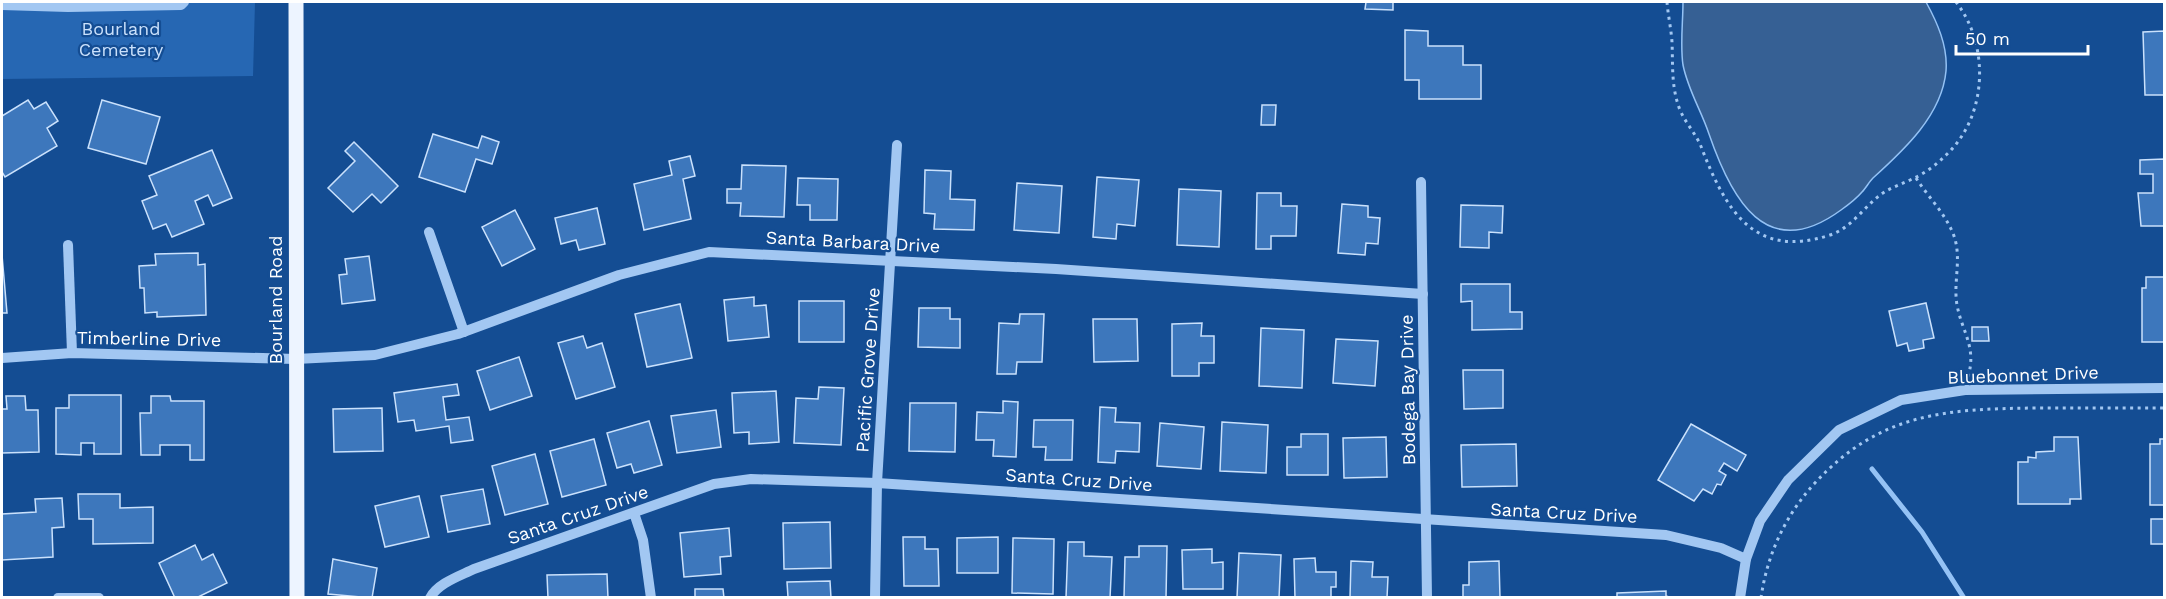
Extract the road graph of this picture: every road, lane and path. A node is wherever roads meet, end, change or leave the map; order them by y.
1 (184, 2) edge
2 (296, 2) edge
3 (1667, 2) edge
4 (1956, 2) edge
5 (2, 5) edge
6 (897, 145) dead end
7 (1916, 178) junction
8 (1421, 182) dead end
9 (429, 232) dead end
10 (68, 245) dead end
11 (892, 261) junction
12 (1423, 294) junction
13 (464, 332) junction
14 (72, 353) junction
15 (2, 358) edge
16 (296, 359) junction
17 (2164, 388) edge
18 (1965, 390) junction
19 (2164, 408) edge
20 (877, 483) junction
21 (634, 513) junction
22 (1426, 521) junction
23 (1746, 559) junction
24 (58, 597) edge
25 (99, 597) edge
26 (297, 597) edge
27 (430, 597) edge
28 (651, 597) edge
29 (875, 597) edge
30 (1427, 597) edge
31 (1740, 597) edge
32 (1761, 597) edge

1 - 5 street
2 - 16 main road, Bourland Road
3 - 7 path
4 - 7 path
6 - 11 street, Pacific Grove Drive
7 - 18 path
8 - 12 street, Bodega Bay Drive
9 - 13 street
10 - 14 street
11 - 12 street, Santa Barbara Drive
11 - 13 street, Santa Barbara Drive
11 - 20 street, Pacific Grove Drive
12 - 22 street, Bodega Bay Drive
13 - 16 street, Santa Barbara Drive
14 - 15 street, Timberline Drive
14 - 16 street, Timberline Drive
16 - 26 main road, Bourland Road
17 - 18 street, Bluebonnet Drive
18 - 23 street, Bluebonnet Drive
19 - 32 path
20 - 21 street, Santa Cruz Drive
20 - 22 street, Santa Cruz Drive
20 - 29 street, Pacific Grove Drive
21 - 27 street, Santa Cruz Drive
21 - 28 street
22 - 23 street, Santa Cruz Drive
22 - 30 street, Bodega Bay Drive
23 - 31 street, Bluebonnet Drive
24 - 25 street

